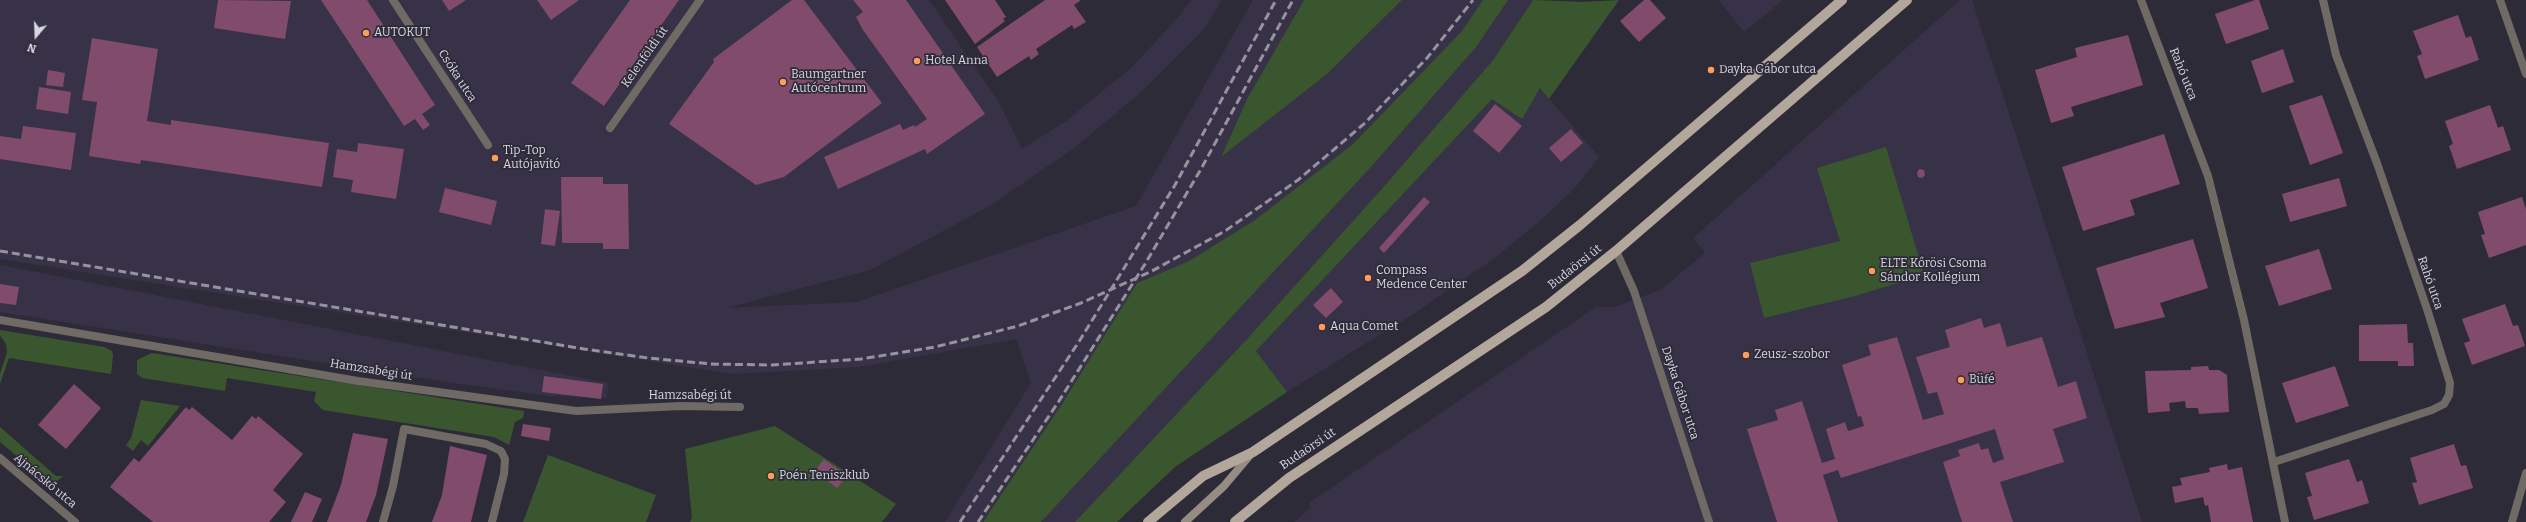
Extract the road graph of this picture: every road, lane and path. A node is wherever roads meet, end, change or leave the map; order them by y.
1 (393, 0) edge
2 (700, 0) edge
3 (1842, 0) edge
4 (1907, 0) edge
5 (2141, 0) edge
6 (2323, 0) edge
7 (2500, 0) edge
8 (2526, 74) edge
9 (610, 128) dead end
10 (488, 145) dead end
11 (1616, 251) junction
12 (0, 320) edge
13 (740, 408) dead end
14 (1253, 452) junction
15 (0, 458) edge
16 (2274, 462) junction
17 (2526, 473) edge
18 (76, 522) edge
19 (383, 522) edge
20 (492, 522) edge
21 (1148, 522) edge
22 (1185, 522) edge
23 (1235, 522) edge
24 (1709, 522) edge
25 (2285, 522) edge
26 (2512, 522) edge

1 - 10 street, Csóka utca
2 - 9 street, Kelenföldi út
3 - 14 main road
4 - 11 main road, Budaörsi út
5 - 16 street, Rahó utca
6 - 16 street, Rahó utca
7 - 8 street
11 - 23 main road, Budaörsi út
11 - 24 street, Dayka Gábor utca
12 - 13 street, Hamzsabégi út
14 - 21 main road
14 - 22 main road
15 - 18 street, Ajnácskő utca
16 - 25 street, Rahó utca
17 - 26 street
19 - 20 street

